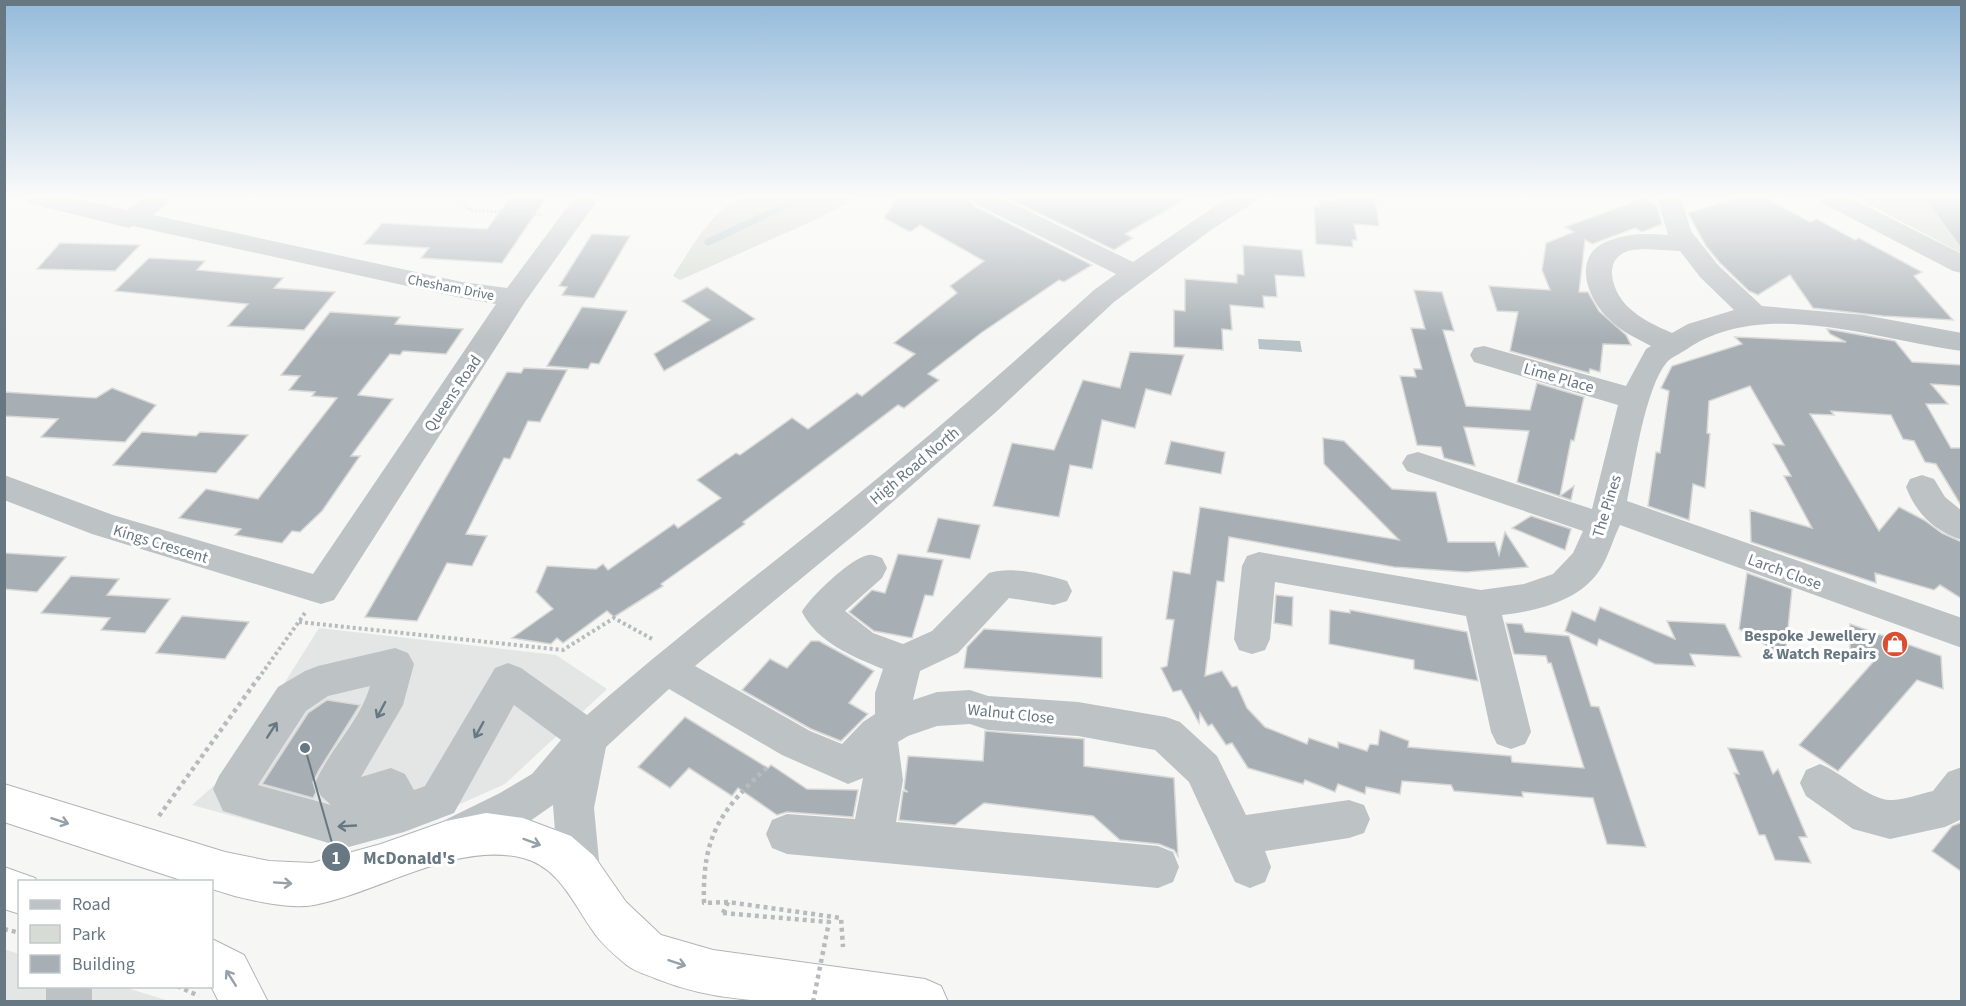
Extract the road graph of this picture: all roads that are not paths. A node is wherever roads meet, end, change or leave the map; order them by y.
1 (248, 245) edge
2 (552, 245) edge
3 (1077, 245) edge
4 (1175, 245) edge
5 (1618, 245) edge
6 (1689, 245) edge
7 (1923, 245) edge
8 (1962, 265) edge
9 (1134, 273) junction
10 (514, 298) junction
11 (1755, 315) junction
12 (1962, 342) edge
13 (1672, 345) junction
14 (1484, 355) dead end
15 (1634, 399) junction
16 (1418, 464) dead end
17 (4, 487) edge
18 (1922, 487) dead end
19 (1606, 516) junction
20 (1962, 527) edge
21 (870, 568) dead end
22 (321, 590) joint
23 (1054, 591) dead end
24 (1481, 604) junction
25 (1961, 635) edge
26 (1252, 639) dead end
27 (673, 661) junction
28 (904, 661) junction
29 (886, 729) junction
30 (1511, 732) dead end
31 (588, 738) junction
32 (1820, 783) dead end
33 (1953, 796) edge
34 (398, 800) junction
35 (4, 803) edge
36 (1349, 819) dead end
37 (787, 834) dead end
38 (873, 840) junction
39 (446, 841) junction
40 (1158, 867) dead end
41 (579, 871) junction
42 (213, 963) edge
43 (245, 1002) edge
44 (925, 1002) edge

1 - 10 street, Chesham Drive
2 - 10 street, Queens Road
3 - 9 street
4 - 9 street, High Road North
5 - 13 street
6 - 11 street
7 - 8 street
9 - 27 street, High Road North
10 - 22 street, Queens Road
11 - 12 street, The Pines
11 - 13 street, The Pines
13 - 15 street, The Pines
14 - 15 street, Lime Place
15 - 19 street, The Pines
16 - 19 street, Larch Close
17 - 22 street, Kings Crescent
18 - 20 street
19 - 24 street, The Pines
19 - 25 street, Larch Close
21 - 28 street
23 - 28 street
24 - 26 street, The Pines
24 - 30 street
27 - 29 street, Walnut Close
27 - 31 street, High Road North
28 - 29 street
29 - 36 street, Walnut Close
29 - 38 street
31 -> 34 street
31 - 39 street, High Road North
31 - 41 street
32 - 33 street
34 -> 34 street
35 -> 39 highway
37 - 38 street
38 - 40 street
39 -> 41 highway
41 -> 44 highway
43 -> 42 highway

